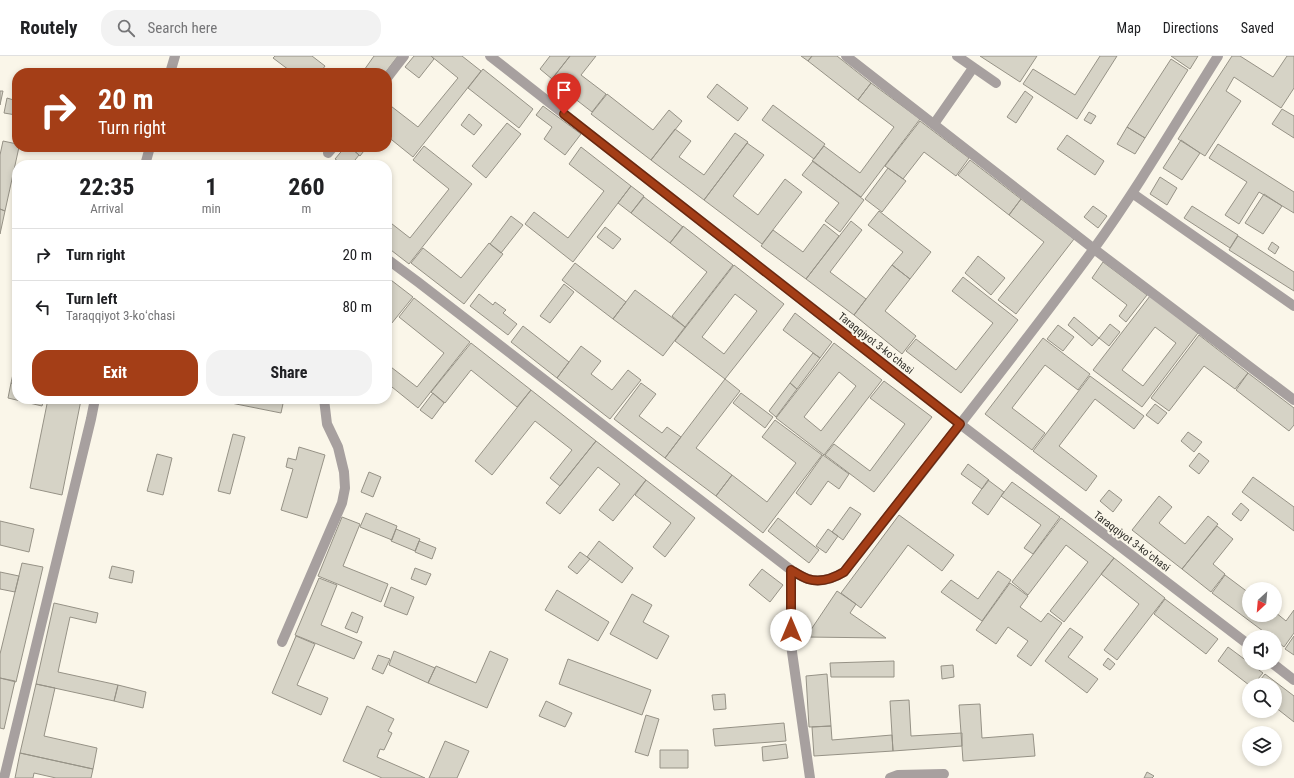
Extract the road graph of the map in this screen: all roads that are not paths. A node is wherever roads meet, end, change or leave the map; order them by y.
1 (175, 56) edge
2 (404, 56) edge
3 (490, 56) edge
4 (846, 56) edge
5 (957, 56) edge
6 (1218, 56) edge
7 (171, 68) edge
8 (974, 68) junction
9 (392, 72) edge
10 (996, 83) dead end
11 (934, 124) junction
12 (1132, 193) junction
13 (1094, 249) junction
14 (392, 263) edge
15 (1294, 306) edge
16 (1294, 400) edge
17 (93, 404) edge
18 (325, 404) edge
19 (960, 424) junction
20 (791, 570) junction
21 (1242, 640) edge
22 (282, 642) dead end
23 (1281, 670) edge
24 (1294, 680) edge
25 (944, 774) dead end
26 (4, 778) edge
27 (810, 778) edge
28 (890, 778) edge

1 - 7 street
2 - 9 street
3 - 19 street, Taraqqiyot 3-koʻchasi
4 - 11 street
5 - 8 street
6 - 12 street
8 - 10 street
8 - 11 street
11 - 13 street
12 - 13 street
12 - 15 street
13 - 16 street
13 - 19 street
14 - 20 street
17 - 26 street
18 - 22 street
19 - 20 street
19 - 21 street, Taraqqiyot 3-koʻchasi
20 - 27 street
23 - 24 street
25 - 28 street

